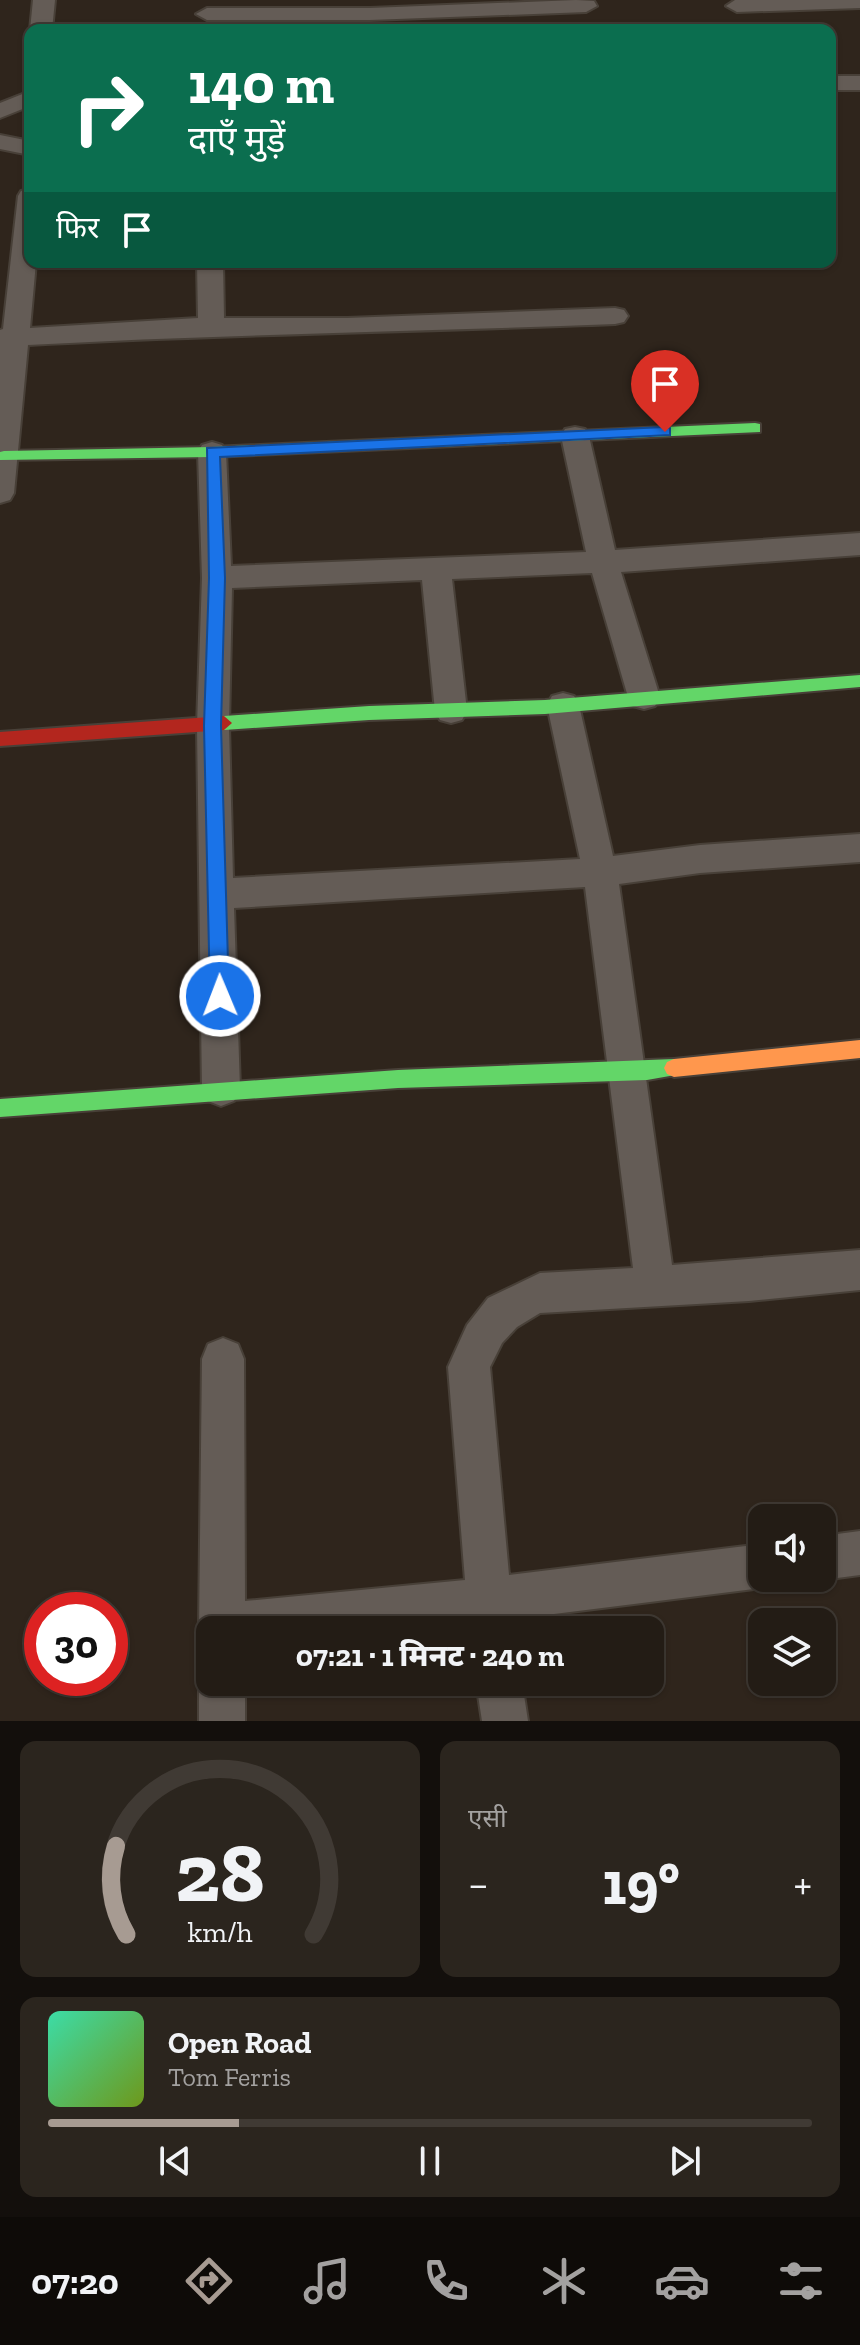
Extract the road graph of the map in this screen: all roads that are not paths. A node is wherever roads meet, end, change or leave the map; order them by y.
1 (44, 0) edge
2 (860, 2) edge
3 (585, 3) edge
4 (736, 3) edge
5 (206, 15) edge
6 (42, 24) edge
7 (588, 24) edge
8 (742, 24) edge
9 (836, 83) edge
10 (860, 83) edge
11 (24, 101) edge
12 (0, 111) edge
13 (0, 142) edge
14 (24, 147) edge
15 (24, 233) edge
16 (210, 268) edge
17 (615, 316) dead end
18 (211, 326) junction
19 (7, 338) edge
20 (755, 428) dead end
21 (575, 436) junction
22 (212, 452) junction
23 (4, 456) junction
24 (0, 493) edge
25 (860, 544) edge
26 (603, 562) junction
27 (436, 569) junction
28 (217, 578) junction
29 (860, 681) edge
30 (644, 697) junction
31 (563, 705) junction
32 (451, 711) junction
33 (213, 726) junction
34 (0, 739) edge
35 (860, 848) edge
36 (600, 872) junction
37 (218, 894) junction
38 (860, 1049) edge
39 (627, 1073) junction
40 (221, 1089) junction
41 (0, 1108) edge
42 (860, 1270) edge
43 (655, 1286) junction
44 (223, 1359) dead end
45 (860, 1553) edge
46 (836, 1556) edge
47 (748, 1569) edge
48 (490, 1615) edge
49 (222, 1616) edge
50 (469, 1616) edge
51 (222, 1696) edge
52 (501, 1696) edge
53 (222, 1721) edge
54 (505, 1721) edge

1 - 6 street
2 - 4 street
3 - 5 street
3 - 7 street
4 - 8 street
9 - 10 street
11 - 12 street
13 - 14 street
15 - 19 street
16 - 18 street
17 - 18 street
18 - 19 street
19 - 23 street
20 - 21 street
21 - 22 street
21 - 26 street
22 - 23 street
22 - 28 street
23 - 24 street
25 - 26 street
26 - 27 street
26 - 30 street
27 - 28 street
27 - 32 street
28 - 33 street
29 - 30 street
30 - 31 street
31 - 32 street
31 - 36 street
32 - 33 street
33 - 34 street
33 - 37 street
35 - 36 street
36 - 37 street
36 - 39 street
37 - 40 street
38 - 39 street
39 - 40 street
39 - 43 street
40 - 41 street
42 - 43 street
43 - 48 street
44 - 49 street
45 - 46 street
47 - 48 street
48 - 50 street
51 - 53 street
52 - 54 street

